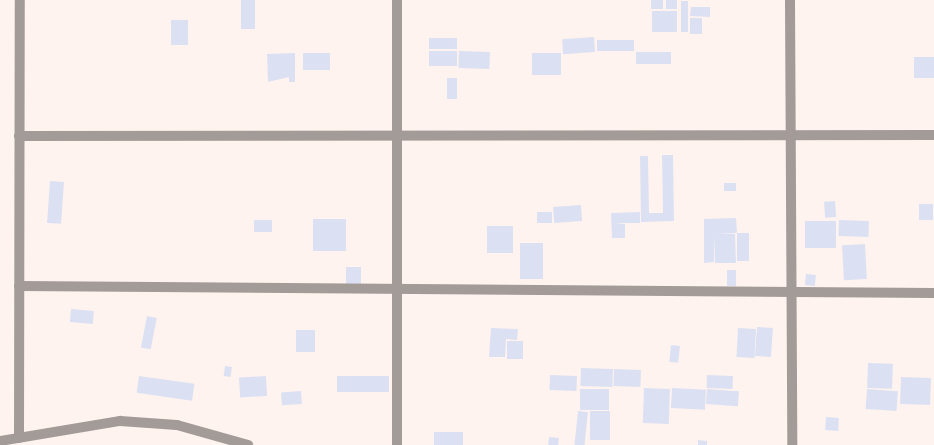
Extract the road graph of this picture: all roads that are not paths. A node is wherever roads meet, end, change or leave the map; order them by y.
1 (20, 0) edge
2 (397, 0) edge
3 (790, 0) edge
4 (791, 135) junction
5 (934, 135) edge
6 (19, 136) junction
7 (396, 136) junction
8 (19, 286) junction
9 (396, 289) junction
10 (791, 292) junction
11 (934, 293) edge
12 (18, 438) junction
13 (0, 441) edge
14 (248, 445) edge
15 (397, 445) edge
16 (792, 445) edge

1 - 6 street
2 - 7 street
3 - 4 street
4 - 5 street
4 - 7 street
4 - 10 street
6 - 7 street
6 - 8 street
7 - 9 street
8 - 9 street
8 - 12 street
9 - 10 street
9 - 15 street
10 - 11 street
10 - 16 street
12 - 13 street
12 - 14 street

